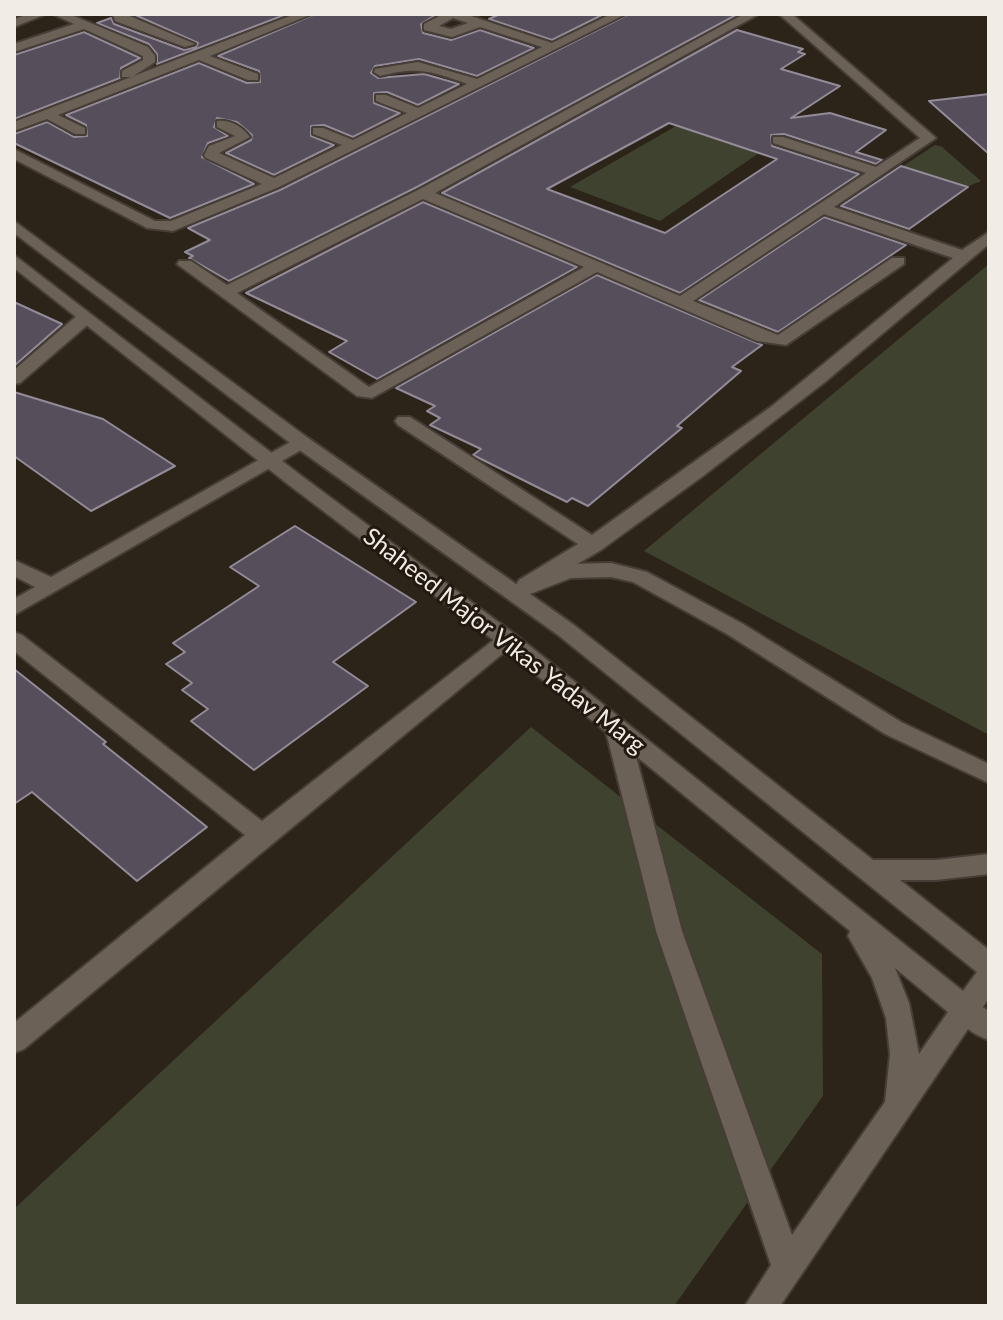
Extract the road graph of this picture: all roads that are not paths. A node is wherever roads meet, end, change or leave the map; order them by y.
1 (40, 14) edge
2 (59, 14) edge
3 (119, 14) edge
4 (306, 14) edge
5 (620, 14) edge
6 (753, 14) edge
7 (785, 14) edge
8 (465, 17) edge
9 (14, 23) edge
10 (84, 25) junction
11 (189, 44) dead end
12 (553, 47) junction
13 (14, 48) edge
14 (200, 56) junction
15 (380, 72) dead end
16 (253, 77) dead end
17 (478, 84) junction
18 (381, 98) dead end
19 (418, 113) junction
20 (49, 115) junction
21 (14, 118) edge
22 (222, 124) dead end
23 (14, 127) edge
24 (80, 131) dead end
25 (318, 131) dead end
26 (778, 140) dead end
27 (353, 145) junction
28 (14, 153) edge
29 (877, 172) junction
30 (274, 184) junction
31 (423, 193) junction
32 (827, 207) junction
33 (14, 226) edge
34 (989, 237) edge
35 (963, 256) junction
36 (898, 261) dead end
37 (185, 264) dead end
38 (17, 265) edge
39 (596, 266) junction
40 (226, 292) junction
41 (681, 302) junction
42 (86, 317) junction
43 (14, 379) edge
44 (404, 421) dead end
45 (301, 442) junction
46 (271, 460) junction
47 (594, 545) junction
48 (14, 567) edge
49 (51, 586) junction
50 (515, 592) junction
51 (14, 608) edge
52 (14, 640) edge
53 (508, 640) junction
54 (617, 728) junction
55 (989, 774) edge
56 (262, 835) junction
57 (989, 864) edge
58 (869, 870) junction
59 (839, 907) junction
60 (989, 966) edge
61 (989, 976) edge
62 (964, 1008) junction
63 (989, 1028) edge
64 (14, 1040) edge
65 (899, 1105) junction
66 (787, 1266) junction
67 (761, 1306) edge

1 - 9 street
2 - 10 street
3 - 11 street
4 - 14 street
5 - 12 street
6 - 31 street
7 - 29 street
8 - 12 street
10 - 13 street
10 - 21 street
12 - 17 street
14 - 16 street
14 - 20 street
15 - 17 street
17 - 19 street
18 - 19 street
19 - 27 street
20 - 23 street
20 - 24 street
22 - 30 street
25 - 27 street
26 - 29 street
27 - 30 street
28 - 30 street
29 - 32 street
31 - 39 street
31 - 40 street
32 - 35 street
32 - 41 street
33 - 45 street, Shaheed Major Vikas Yadav Marg
34 - 35 street
35 - 47 street
36 - 41 street
37 - 40 street
38 - 42 street, Shaheed Major Vikas Yadav Marg
39 - 40 street
39 - 41 street
42 - 43 street
42 - 46 street, Shaheed Major Vikas Yadav Marg
44 - 47 street
45 - 46 street
45 - 50 street, Shaheed Major Vikas Yadav Marg
46 - 49 street
46 - 53 street, Shaheed Major Vikas Yadav Marg
47 - 50 street
48 - 49 street
49 - 51 street
50 - 55 street
50 - 58 street, Shaheed Major Vikas Yadav Marg
52 - 56 street
53 - 54 street, Shaheed Major Vikas Yadav Marg
53 - 56 street
54 - 59 street, Shaheed Major Vikas Yadav Marg
54 - 66 street
56 - 64 street
57 - 58 street
58 - 60 street, Shaheed Major Vikas Yadav Marg
59 - 62 street, Shaheed Major Vikas Yadav Marg
59 - 65 street
61 - 62 street
62 - 63 street, Shaheed Major Vikas Yadav Marg
62 - 65 street
65 - 66 street
66 - 67 street

